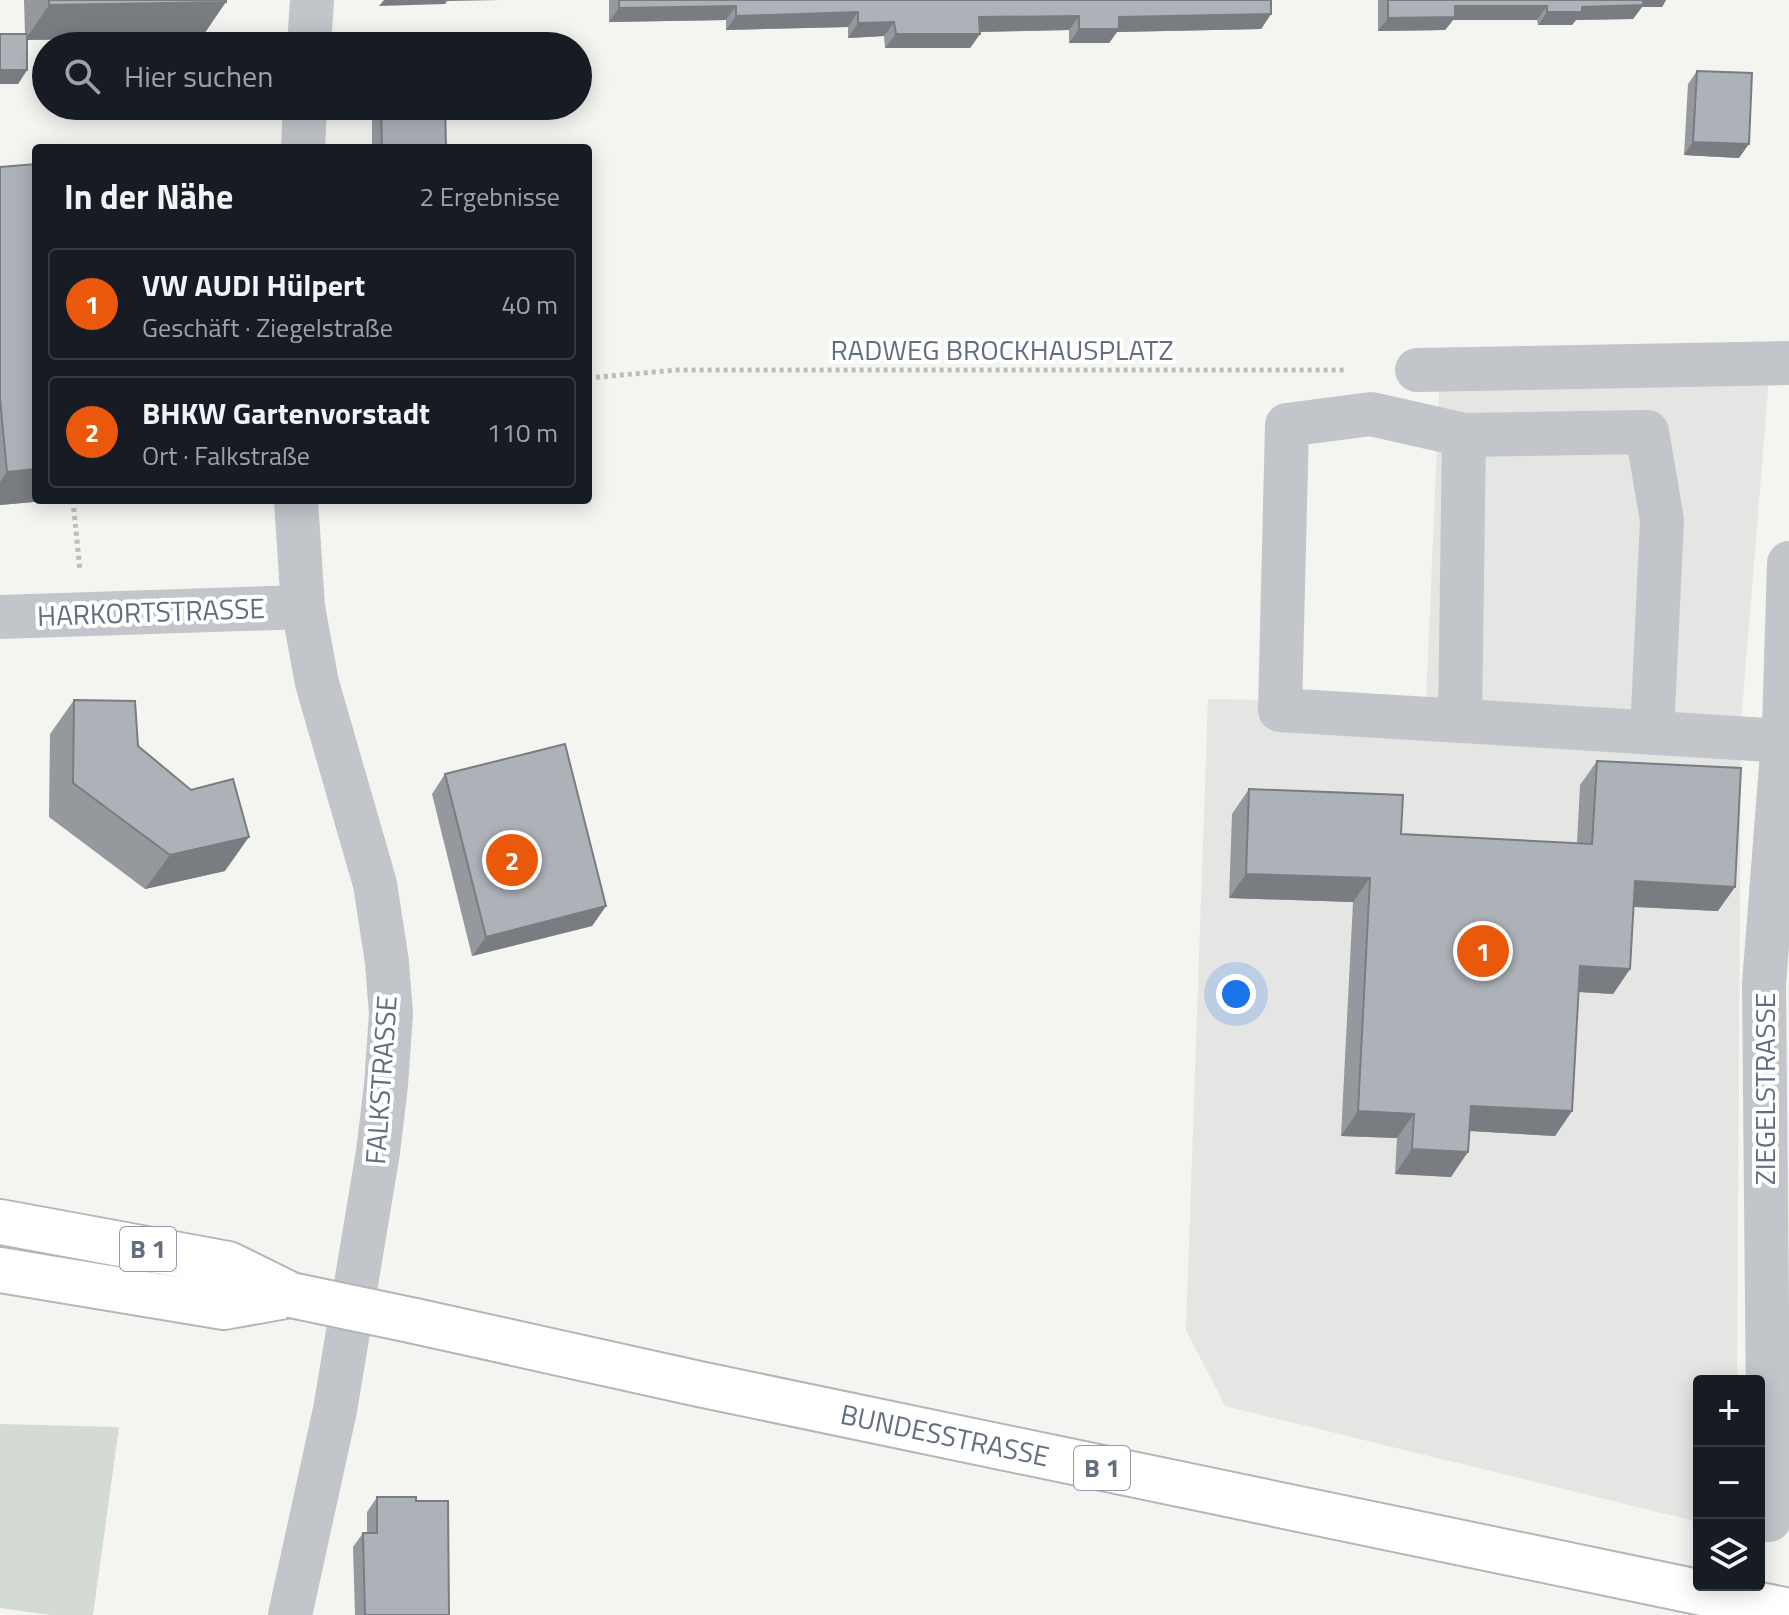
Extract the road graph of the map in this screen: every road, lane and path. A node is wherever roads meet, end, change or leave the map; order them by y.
1 (312, 0) edge
2 (310, 32) edge
3 (304, 120) edge
4 (303, 144) edge
5 (1789, 363) edge
6 (1417, 370) joint
7 (592, 378) edge
8 (1464, 435) junction
9 (73, 504) edge
10 (296, 504) edge
11 (1789, 563) edge
12 (303, 607) junction
13 (85, 615) junction
14 (0, 617) edge
15 (1460, 721) junction
16 (1785, 732) edge
17 (1652, 733) junction
18 (0, 1222) edge
19 (0, 1270) edge
20 (291, 1295) junction
21 (1769, 1520) dead end
22 (1789, 1611) edge
23 (290, 1615) edge

1 - 2 street
3 - 4 street
5 - 6 street
6 - 7 path, RADWEG BROCKHAUSPLATZ
8 - 15 street
8 - 15 street
8 - 17 street
9 - 13 path
10 - 12 street, FALKSTRASSE
11 - 16 street, ZIEGELSTRASSE
12 - 13 street, HARKORTSTRASSE
12 - 23 street, FALKSTRASSE
13 - 14 street, HARKORTSTRASSE
15 - 17 street
16 - 17 street
16 - 21 street, ZIEGELSTRASSE
18 - 20 main road, B 1
19 - 20 main road, B 1
20 - 22 main road, BUNDESSTRASSE / B 1, bridge

